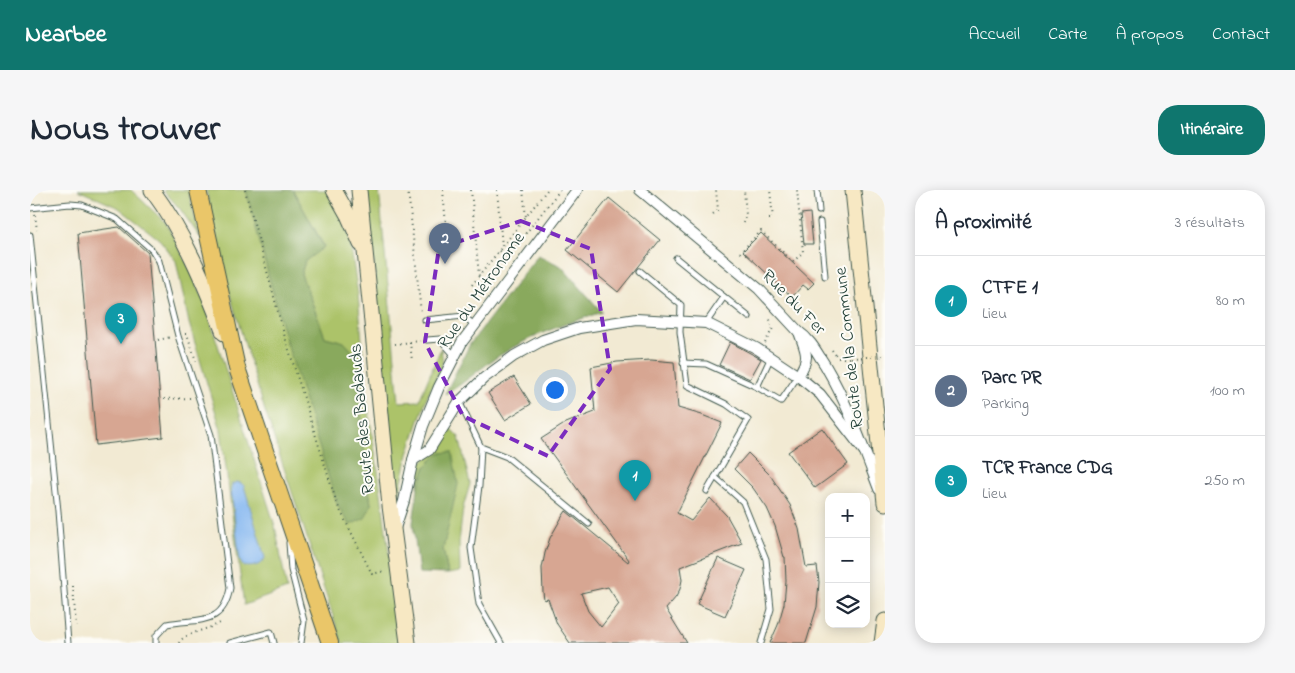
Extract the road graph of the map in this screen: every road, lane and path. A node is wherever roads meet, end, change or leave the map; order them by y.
1 (152, 190) edge
2 (198, 190) edge
3 (245, 190) edge
4 (334, 190) edge
5 (360, 190) edge
6 (408, 190) edge
7 (443, 190) edge
8 (471, 190) edge
9 (497, 190) edge
10 (523, 190) edge
11 (547, 190) edge
12 (560, 190) edge
13 (577, 190) edge
14 (640, 190) edge
15 (716, 190) edge
16 (744, 190) edge
17 (770, 190) edge
18 (797, 190) edge
19 (817, 190) edge
20 (853, 190) edge
21 (30, 208) edge
22 (819, 211) dead end
23 (713, 214) dead end
24 (526, 217) junction
25 (769, 220) dead end
26 (820, 222) dead end
27 (743, 223) dead end
28 (30, 234) edge
29 (502, 246) junction
30 (448, 248) dead end
31 (499, 251) junction
32 (740, 253) dead end
33 (366, 255) junction
34 (676, 258) dead end
35 (640, 271) dead end
36 (479, 276) junction
37 (825, 276) dead end
38 (32, 284) edge
39 (472, 285) dead end
40 (724, 297) junction
41 (749, 317) dead end
42 (423, 321) joint
43 (681, 322) junction
44 (706, 323) junction
45 (474, 325) junction
46 (799, 332) junction
47 (427, 340) joint
48 (410, 342) junction
49 (395, 344) dead end
50 (832, 350) dead end
51 (455, 356) junction
52 (885, 356) edge
53 (772, 357) junction
54 (412, 361) dead end
55 (683, 363) junction
56 (237, 368) junction
57 (798, 376) junction
58 (757, 387) junction
59 (459, 402) junction
60 (481, 447) junction
61 (865, 452) junction
62 (413, 460) junction
63 (714, 477) junction
64 (707, 491) dead end
65 (885, 503) edge
66 (287, 520) junction
67 (589, 524) dead end
68 (394, 533) junction
69 (398, 568) junction
70 (885, 621) edge
71 (68, 643) edge
72 (156, 643) edge
73 (230, 643) edge
74 (274, 643) edge
75 (301, 643) edge
76 (330, 643) edge
77 (408, 643) edge
78 (501, 643) edge
79 (760, 643) edge
80 (882, 643) edge

1 - 56 main road
2 - 56 main road
3 - 69 path
4 - 33 main road
5 - 33 main road, Route des Badauds
6 - 42 path
7 - 30 path
8 - 36 path
9 - 29 path
10 - 24 path
11 - 24 path
12 - 31 path
13 - 45 street, Rue du Métronome
14 - 46 street, Rue du Fer
15 - 23 path
16 - 27 path
17 - 25 path
18 - 32 path
19 - 22 lane
20 - 65 main road, Route de la Commune
21 - 72 lane
24 - 29 path
26 - 37 lane
28 - 38 lane
29 - 31 path
31 - 36 path
33 - 68 main road, Route des Badauds
34 - 40 lane
35 - 43 lane
36 - 39 path
38 - 71 lane
40 - 41 lane
40 - 44 lane
42 - 45 lane
43 - 44 street
43 - 55 lane
43 - 59 street
44 - 53 street
45 - 51 street, Rue du Métronome
46 - 57 street
46 - 61 street, Rue du Fer
47 - 48 path
47 - 51 lane
48 - 49 path
48 - 54 path
50 - 52 path, bridge
51 - 62 street, Rue du Métronome
53 - 57 street
53 - 58 lane
55 - 58 lane
55 - 63 lane
56 - 66 main road
57 - 58 lane
57 - 61 street
59 - 60 lane
59 - 62 street
60 - 67 lane
60 - 78 lane
61 - 65 street, Rue du Fer
62 - 68 street, Rue du Métronome
63 - 64 lane
63 - 79 lane
66 - 75 lane
66 - 76 main road
68 - 69 main road, Route des Badauds
69 - 77 main road, Route des Badauds
70 - 80 main road
73 - 74 lane

